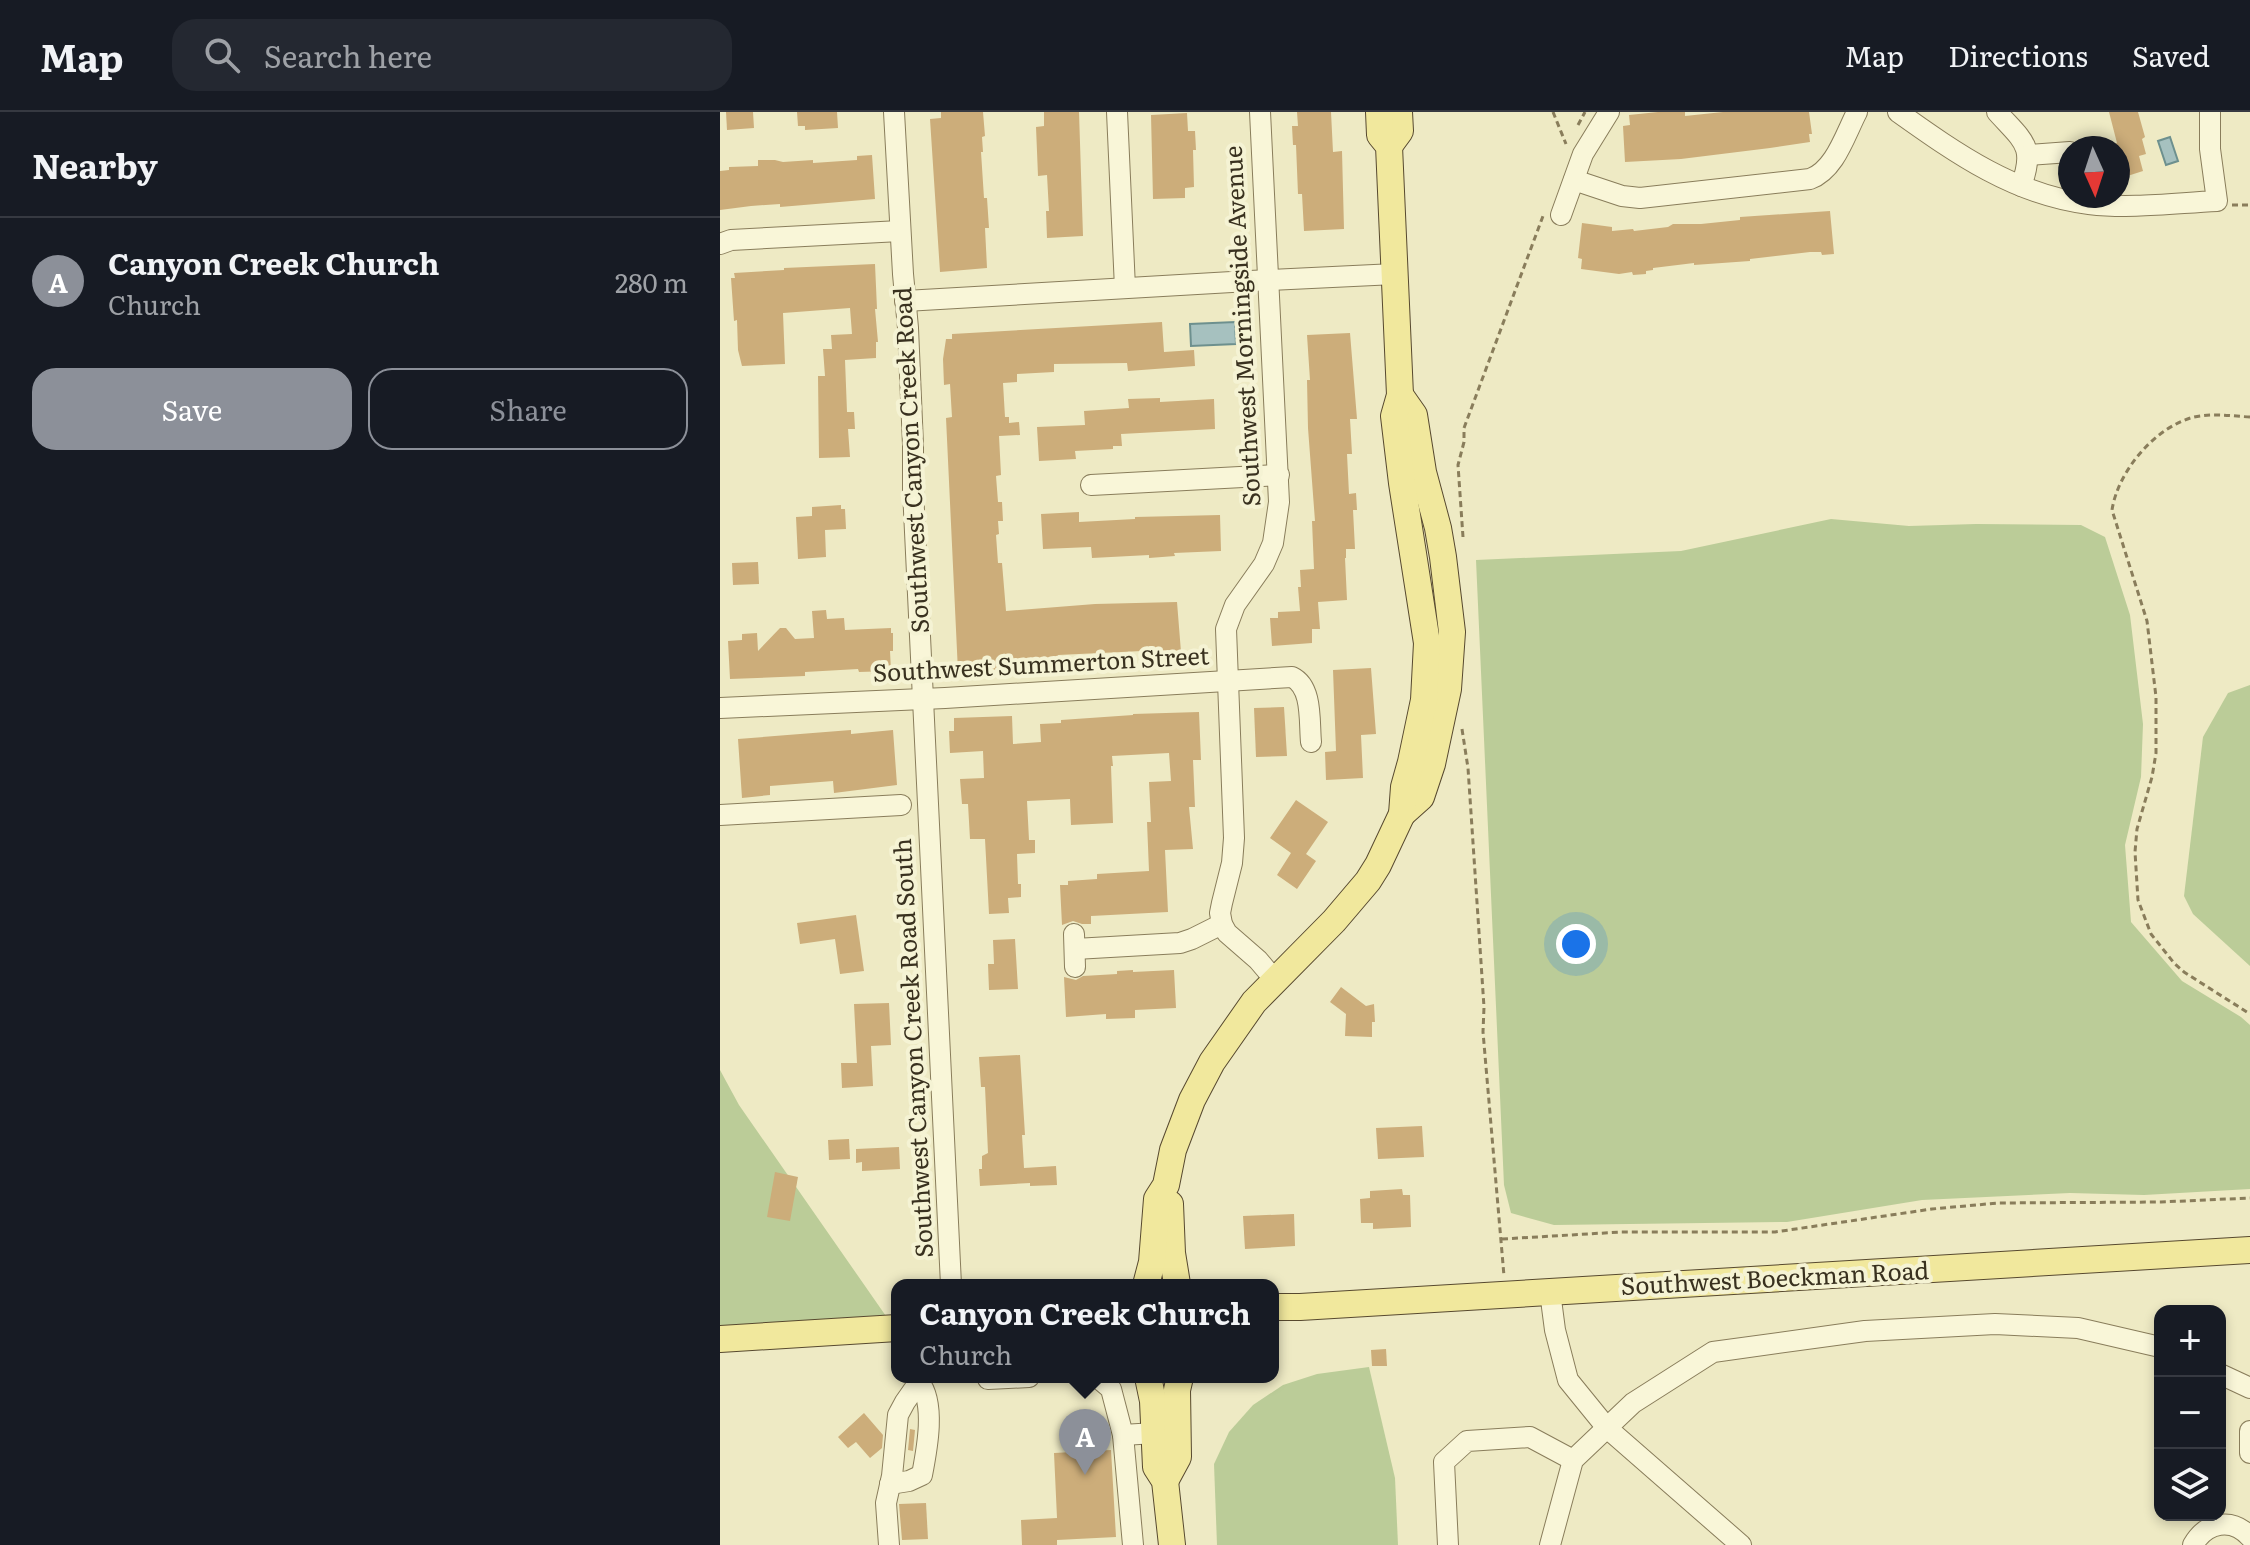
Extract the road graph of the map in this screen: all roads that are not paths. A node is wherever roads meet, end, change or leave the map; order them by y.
1 (894, 112) edge
2 (1117, 112) edge
3 (1260, 112) edge
4 (1379, 112) edge
5 (1399, 112) edge
6 (1609, 112) edge
7 (1857, 112) edge
8 (1898, 112) edge
9 (1997, 112) edge
10 (2210, 112) edge
11 (1389, 146) junction
12 (2058, 153) edge
13 (2029, 155) junction
14 (1574, 180) junction
15 (2021, 186) junction
16 (1552, 216) road end
17 (900, 231) junction
18 (720, 244) edge
19 (1395, 274) junction
20 (1268, 280) junction
21 (1125, 288) junction
22 (905, 301) junction
23 (1400, 395) junction
24 (1279, 475) junction
25 (1091, 485) dead end
26 (1226, 680) junction
27 (924, 699) junction
28 (720, 708) edge
29 (1311, 742) dead end
30 (901, 805) dead end
31 (929, 809) joint
32 (1402, 814) junction
33 (720, 815) edge
34 (1222, 924) junction
35 (1075, 950) dead end
36 (1275, 980) junction
37 (1166, 1185) junction
38 (2250, 1250) edge
39 (951, 1279) edge
40 (1148, 1279) edge
41 (1170, 1279) edge
42 (1550, 1292) junction
43 (1279, 1307) edge
44 (1300, 1307) junction
45 (1279, 1319) edge
46 (891, 1328) edge
47 (731, 1339) edge
48 (2154, 1346) edge
49 (2226, 1377) edge
50 (917, 1383) edge
51 (920, 1383) edge
52 (1104, 1383) edge
53 (1149, 1383) edge
54 (1179, 1383) edge
55 (2250, 1388) edge
56 (1607, 1428) junction
57 (2250, 1431) edge
58 (1155, 1433) junction
59 (1123, 1435) junction
60 (2250, 1453) edge
61 (1573, 1460) junction
62 (1165, 1481) junction
63 (890, 1484) junction
64 (2249, 1534) edge
65 (889, 1545) edge
66 (1133, 1545) edge
67 (1172, 1545) edge
68 (1448, 1545) edge
69 (1550, 1545) edge
70 (1741, 1545) edge
71 (2193, 1545) edge

1 - 17 street, Southwest Canyon Creek Road
2 - 21 street
3 - 20 street, Southwest Morningside Avenue
4 - 11 main road
5 - 11 main road
6 - 14 street
7 - 14 street
8 - 15 street
9 - 13 street
10 - 15 street
11 - 19 main road
12 - 13 street
13 - 15 street
14 - 16 street
17 - 18 street
17 - 22 street, Southwest Canyon Creek Road
19 - 20 street
19 - 23 main road
20 - 21 street
20 - 24 street, Southwest Morningside Avenue
21 - 22 street
22 - 27 street, Southwest Canyon Creek Road
23 - 32 main road
23 - 32 main road
24 - 25 street
24 - 26 street, Southwest Morningside Avenue
26 - 27 street, Southwest Summerton Street
26 - 29 street, Southwest Summerton Street
26 - 34 street, Southwest Morningside Avenue
27 - 28 street, Southwest Summerton Street
27 - 31 street, Southwest Canyon Creek Road
30 - 33 street
31 - 39 street, Southwest Canyon Creek Road South
32 - 36 main road
34 - 35 street
34 - 36 street
36 - 37 main road
37 - 40 main road
37 - 41 main road
38 - 42 main road, Southwest Boeckman Road
42 - 44 main road, Southwest Boeckman Road
42 - 56 street
43 - 44 main road, Southwest Boeckman Road
44 - 45 main road, Southwest Boeckman Road
46 - 47 main road
48 - 56 street
49 - 55 street
50 - 63 street
51 - 63 street
52 - 59 street
53 - 58 main road
54 - 62 main road
56 - 61 street
56 - 70 street
57 - 60 street
58 - 59 street
58 - 62 main road
59 - 66 street
61 - 68 street
61 - 69 street
62 - 67 main road
63 - 65 street
64 - 71 street

